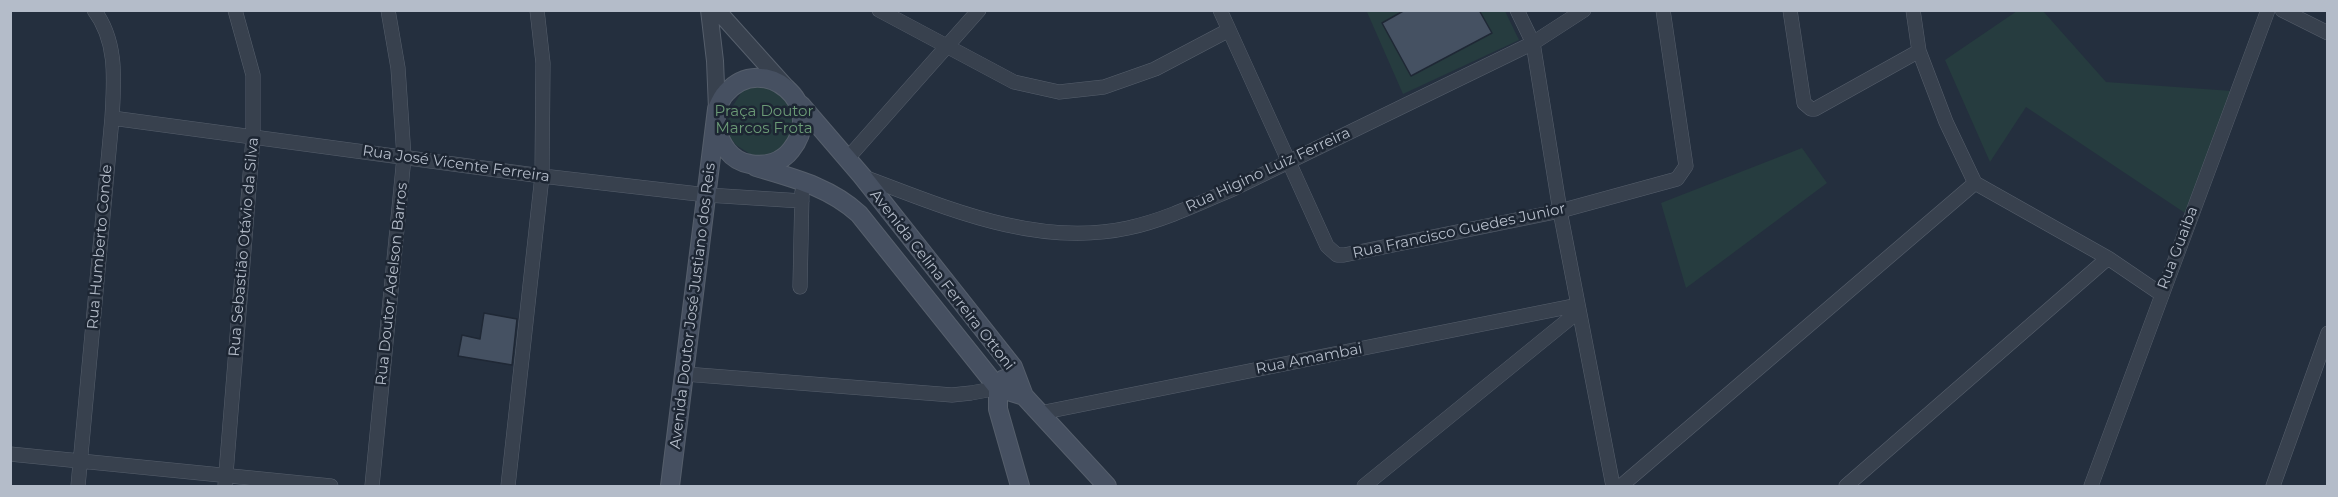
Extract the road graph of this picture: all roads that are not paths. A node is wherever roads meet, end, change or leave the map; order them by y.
1 (94, 10) edge
2 (235, 10) edge
3 (388, 10) edge
4 (537, 10) edge
5 (709, 10) edge
6 (717, 10) edge
7 (879, 10) edge
8 (979, 10) edge
9 (1220, 10) edge
10 (1517, 10) edge
11 (1584, 10) edge
12 (1663, 10) edge
13 (1790, 10) edge
14 (1913, 10) edge
15 (2268, 10) edge
16 (2282, 10) edge
17 (1229, 30) junction
18 (2328, 33) edge
19 (1533, 43) junction
20 (948, 48) junction
21 (1919, 51) junction
22 (793, 95) junction
23 (112, 118) junction
24 (716, 118) junction
25 (253, 138) junction
26 (404, 157) junction
27 (847, 159) junction
28 (1289, 160) junction
29 (748, 164) junction
30 (542, 176) junction
31 (862, 176) junction
32 (802, 181) junction
33 (1975, 183) junction
34 (707, 195) junction
35 (802, 201) junction
36 (1560, 212) junction
37 (2108, 258) junction
38 (800, 286) dead end
39 (2161, 294) junction
40 (1579, 308) junction
41 (2328, 333) edge
42 (1013, 367) junction
43 (685, 374) junction
44 (998, 388) junction
45 (1023, 396) junction
46 (1040, 413) junction
47 (10, 454) edge
48 (81, 460) junction
49 (225, 481) edge
50 (78, 486) edge
51 (331, 486) edge
52 (372, 486) edge
53 (508, 486) edge
54 (670, 486) edge
55 (1020, 486) edge
56 (1107, 486) edge
57 (1364, 486) edge
58 (1613, 486) edge
59 (1621, 486) edge
60 (1846, 486) edge
61 (2091, 486) edge
62 (2273, 486) edge

1 - 23 street, Rua Humberto Conde
2 - 25 street, Rua Sebastião Otávio da Silva
3 - 26 street, Rua Doutor Adelson Barros
4 - 30 street
5 - 24 street, Avenida Doutor José Justiano dos Reis
6 - 22 street, Avenida Celina Ferreira Ottoni
7 - 20 street
8 - 20 street
9 - 17 street, Rua Francisco Guedes Junior
10 - 19 street
11 - 19 street, Rua Higino Luiz Ferreira
12 - 36 street, Rua Francisco Guedes Junior
13 - 21 street
14 - 21 street
15 - 39 street, Rua Guaiba
16 - 18 street
17 - 20 street
17 - 28 street, Rua Francisco Guedes Junior
19 - 28 street, Rua Higino Luiz Ferreira
19 - 36 street
20 - 27 street
21 - 33 street
22 - 24 main road
22 - 27 main road, Avenida Celina Ferreira Ottoni
22 - 29 main road
23 - 25 street, Rua José Vicente Ferreira
23 - 48 street, Rua Humberto Conde
24 - 29 main road
24 - 34 main road, Avenida Doutor José Justiano dos Reis
25 - 26 street, Rua José Vicente Ferreira
25 - 49 street, Rua Sebastião Otávio da Silva
26 - 30 street, Rua José Vicente Ferreira
26 - 52 street, Rua Doutor Adelson Barros
27 - 31 main road, Avenida Celina Ferreira Ottoni
28 - 31 street, Rua Higino Luiz Ferreira
28 - 36 street, Rua Francisco Guedes Junior
29 - 32 main road
30 - 34 street, Rua José Vicente Ferreira
30 - 53 street
31 - 42 main road, Avenida Celina Ferreira Ottoni
32 - 35 street
32 - 44 main road
33 - 37 street
33 - 59 street
34 - 35 street, Rua José Vicente Ferreira
34 - 43 main road, Avenida Doutor José Justiano dos Reis
35 - 38 street
36 - 40 street
37 - 39 street
37 - 60 street
39 - 61 street, Rua Guaiba
40 - 46 street, Rua Amambai
40 - 57 street
40 - 58 street
41 - 62 street
42 - 44 main road
42 - 45 main road, Avenida Celina Ferreira Ottoni
43 - 44 street
43 - 54 main road, Avenida Doutor José Justiano dos Reis
44 - 45 main road
44 - 55 main road
45 - 46 main road, Avenida Celina Ferreira Ottoni
46 - 56 main road, Avenida Celina Ferreira Ottoni
47 - 48 street
48 - 49 street
48 - 50 street, Rua Humberto Conde
49 - 51 street

